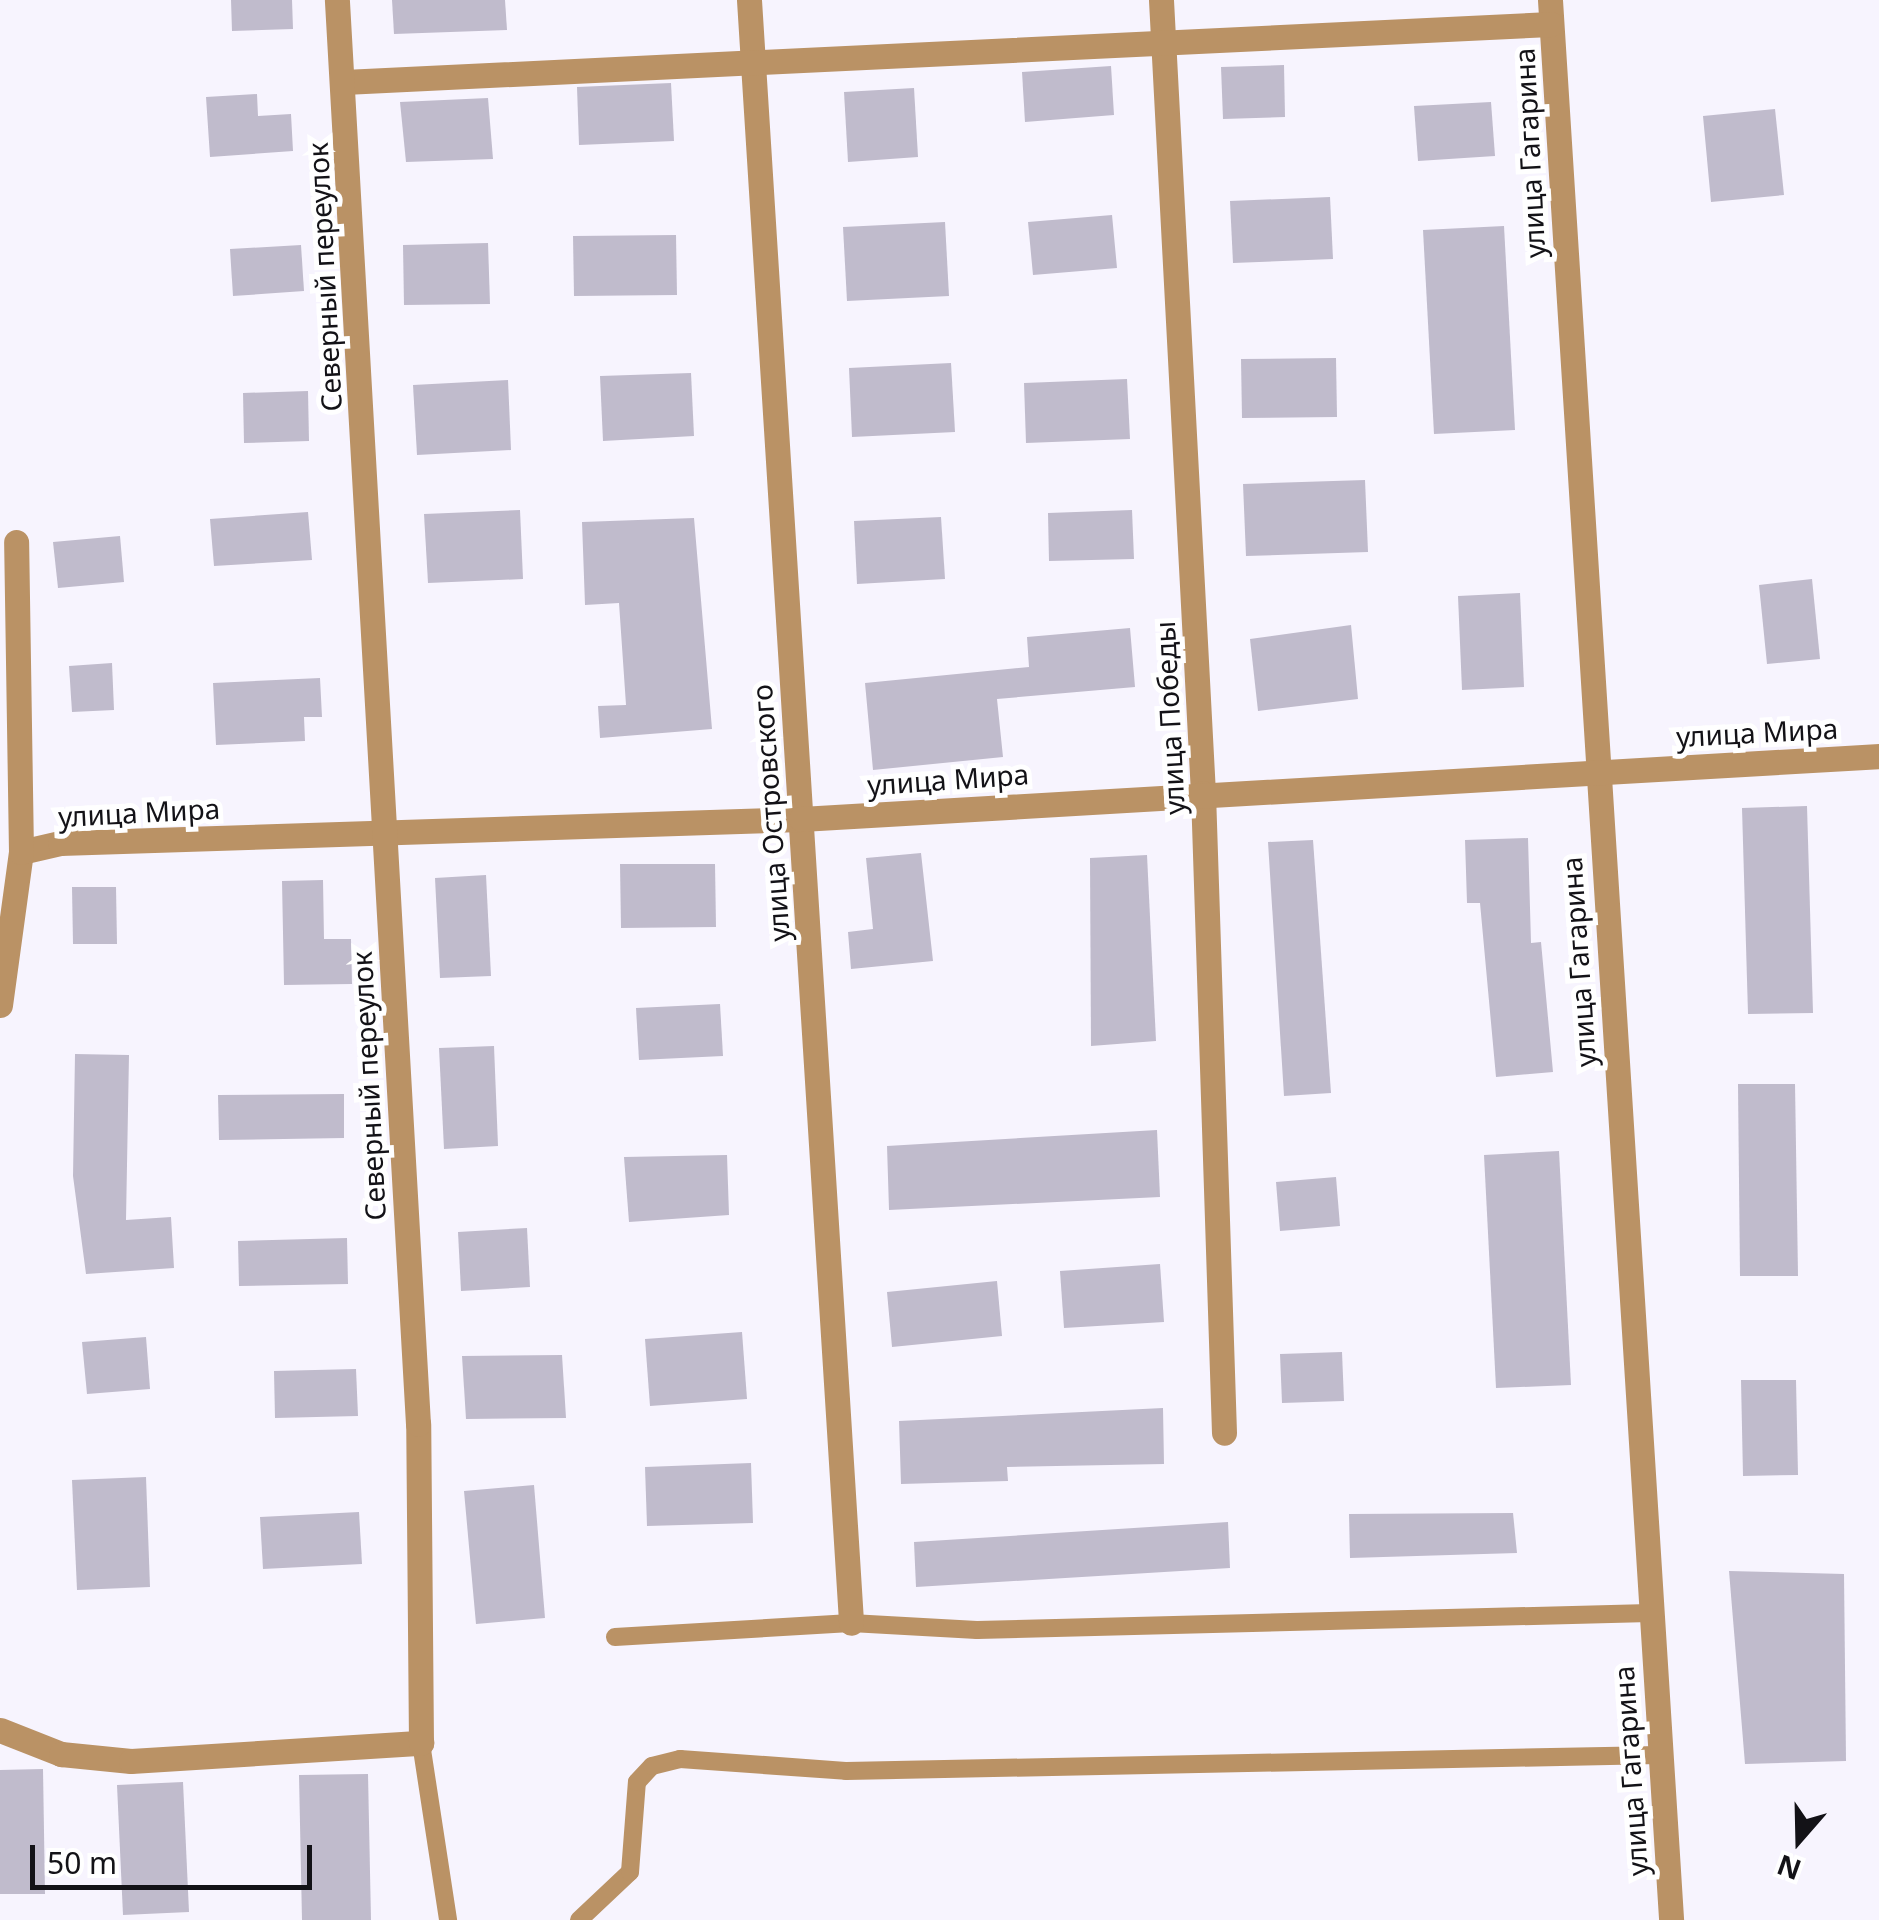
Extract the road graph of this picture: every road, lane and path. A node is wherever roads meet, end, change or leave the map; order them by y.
1 (337, 0) edge
2 (749, 0) edge
3 (1161, 0) edge
4 (1551, 12) edge
5 (1164, 47) junction
6 (752, 61) junction
7 (344, 82) junction
8 (16, 542) dead end
9 (1879, 756) edge
10 (1596, 770) junction
11 (1203, 792) junction
12 (800, 818) junction
13 (383, 832) junction
14 (21, 852) junction
15 (0, 1005) edge
16 (1224, 1433) dead end
17 (1650, 1614) junction
18 (852, 1623) junction
19 (615, 1637) dead end
20 (0, 1730) edge
21 (421, 1743) junction
22 (1659, 1755) junction
23 (448, 1920) edge
24 (578, 1920) edge
25 (1671, 1920) edge

1 - 7 street, Северный переулок
2 - 6 street, улица Островского
3 - 5 street, улица Победы
4 - 5 street
4 - 10 street, улица Гагарина
5 - 6 street
5 - 11 street, улица Победы
6 - 7 street
6 - 12 street, улица Островского
7 - 13 street, Северный переулок
8 - 14 street
9 - 10 street, улица Мира
10 - 11 street, улица Мира
10 - 17 street, улица Гагарина
11 - 12 street, улица Мира
11 - 16 street, улица Победы
12 - 13 street, улица Мира
12 - 18 street, улица Островского
13 - 14 street, улица Мира
13 - 21 street, Северный переулок
14 - 15 street
17 - 18 lane
17 - 22 street, улица Гагарина
18 - 19 lane
20 - 21 street
21 - 23 lane
22 - 24 lane
22 - 25 street, улица Гагарина

